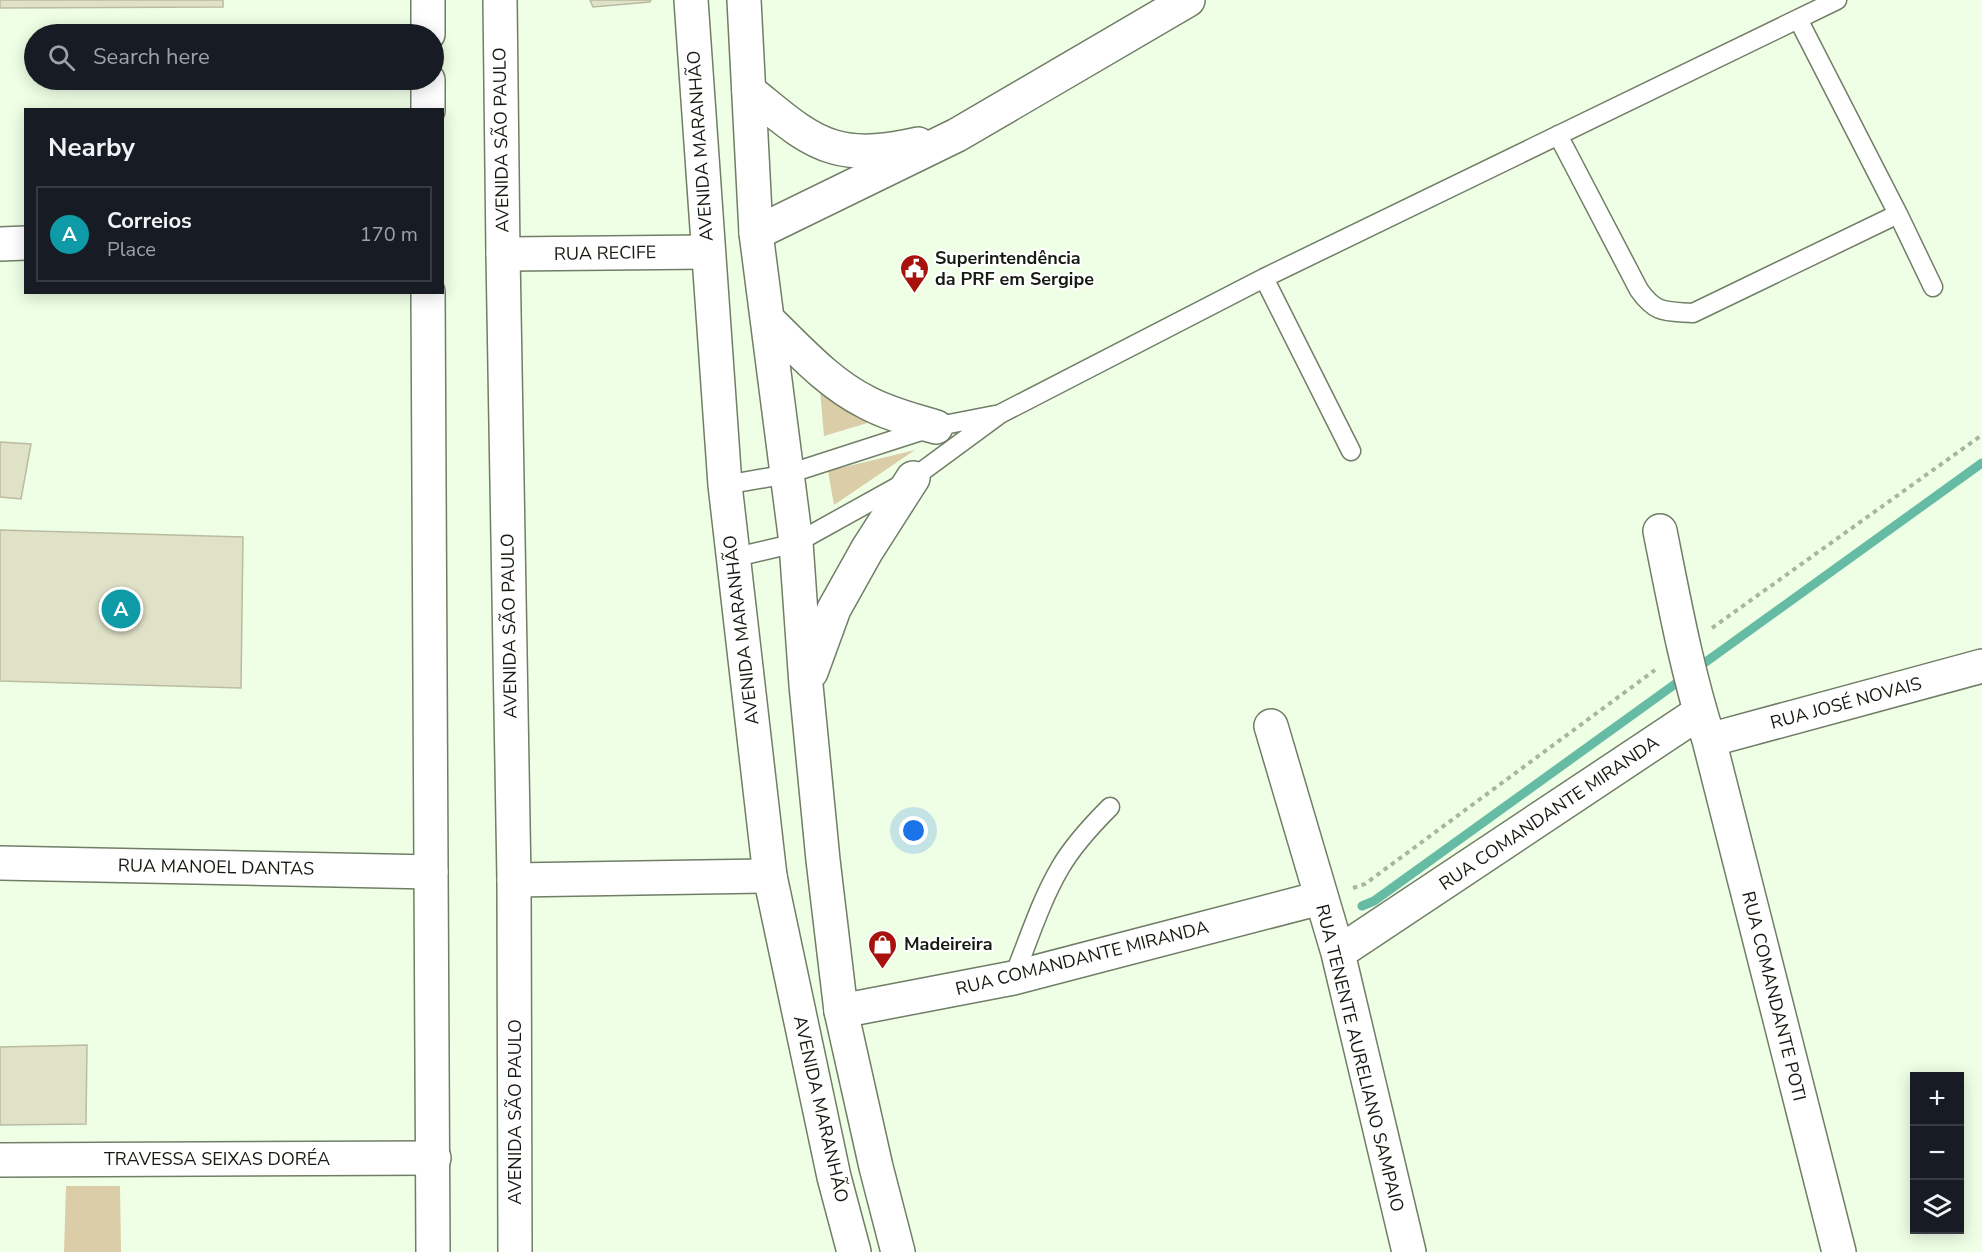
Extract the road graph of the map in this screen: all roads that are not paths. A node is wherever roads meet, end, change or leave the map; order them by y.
1 (428, 0) edge
2 (500, 0) edge
3 (691, 0) edge
4 (744, 0) edge
5 (1188, 0) edge
6 (1837, 0) edge
7 (1798, 19) junction
8 (428, 24) edge
9 (428, 90) edge
10 (749, 92) junction
11 (428, 108) edge
12 (957, 135) junction
13 (1558, 135) junction
14 (1898, 214) junction
15 (756, 233) junction
16 (24, 243) edge
17 (0, 244) edge
18 (707, 252) junction
19 (502, 254) junction
20 (1264, 278) junction
21 (1933, 287) dead end
22 (428, 294) edge
23 (767, 319) junction
24 (1000, 414) junction
25 (936, 428) junction
26 (1351, 452) dead end
27 (788, 474) junction
28 (913, 478) junction
29 (725, 486) junction
30 (1660, 531) dead end
31 (796, 543) junction
32 (732, 558) junction
33 (1982, 666) edge
34 (806, 685) junction
35 (1271, 726) dead end
36 (1705, 726) junction
37 (1110, 807) dead end
38 (0, 863) edge
39 (431, 872) junction
40 (770, 876) junction
41 (514, 880) junction
42 (1320, 898) junction
43 (1338, 953) junction
44 (1013, 978) junction
45 (842, 1011) junction
46 (434, 1158) junction
47 (0, 1160) edge
48 (433, 1252) edge
49 (515, 1252) edge
50 (854, 1252) edge
51 (898, 1252) edge
52 (1409, 1252) edge
53 (1839, 1252) edge

1 - 8 main road
2 - 19 main road, AVENIDA SÃO PAULO
3 - 18 main road, AVENIDA MARANHÃO
4 - 10 main road
5 - 12 main road
6 - 7 lane
7 - 13 lane
7 - 14 lane
9 - 11 main road
10 - 12 main road
10 - 15 main road
12 - 15 main road
13 - 14 lane
13 - 20 lane
14 - 21 lane
15 - 23 main road
16 - 17 main road
18 - 19 main road, RUA RECIFE
18 - 29 main road, AVENIDA MARANHÃO
19 - 41 main road, AVENIDA SÃO PAULO
20 - 24 lane
20 - 26 lane
22 - 39 main road
23 - 25 main road
23 - 27 main road
24 - 25 lane
24 - 28 lane
25 - 27 lane
27 - 29 lane
27 - 31 main road
28 - 31 lane
28 - 34 main road
29 - 32 main road, AVENIDA MARANHÃO
30 - 36 main road, RUA COMANDANTE POTI
31 - 32 lane
31 - 34 main road
32 - 40 main road, AVENIDA MARANHÃO
33 - 36 main road, RUA JOSÉ NOVAIS
34 - 45 main road
35 - 42 main road, RUA TENENTE AURELIANO SAMPAIO
36 - 43 main road, RUA COMANDANTE MIRANDA
36 - 53 main road, RUA COMANDANTE POTI
37 - 44 lane
38 - 39 main road, RUA MANOEL DANTAS
39 - 46 main road
40 - 41 main road
40 - 50 main road, AVENIDA MARANHÃO
41 - 49 main road, AVENIDA SÃO PAULO
42 - 43 main road, RUA TENENTE AURELIANO SAMPAIO
42 - 44 main road, RUA COMANDANTE MIRANDA
43 - 52 main road, RUA TENENTE AURELIANO SAMPAIO
44 - 45 main road, RUA COMANDANTE MIRANDA
45 - 51 main road
46 - 47 main road, TRAVESSA SEIXAS DORÉA
46 - 48 main road

